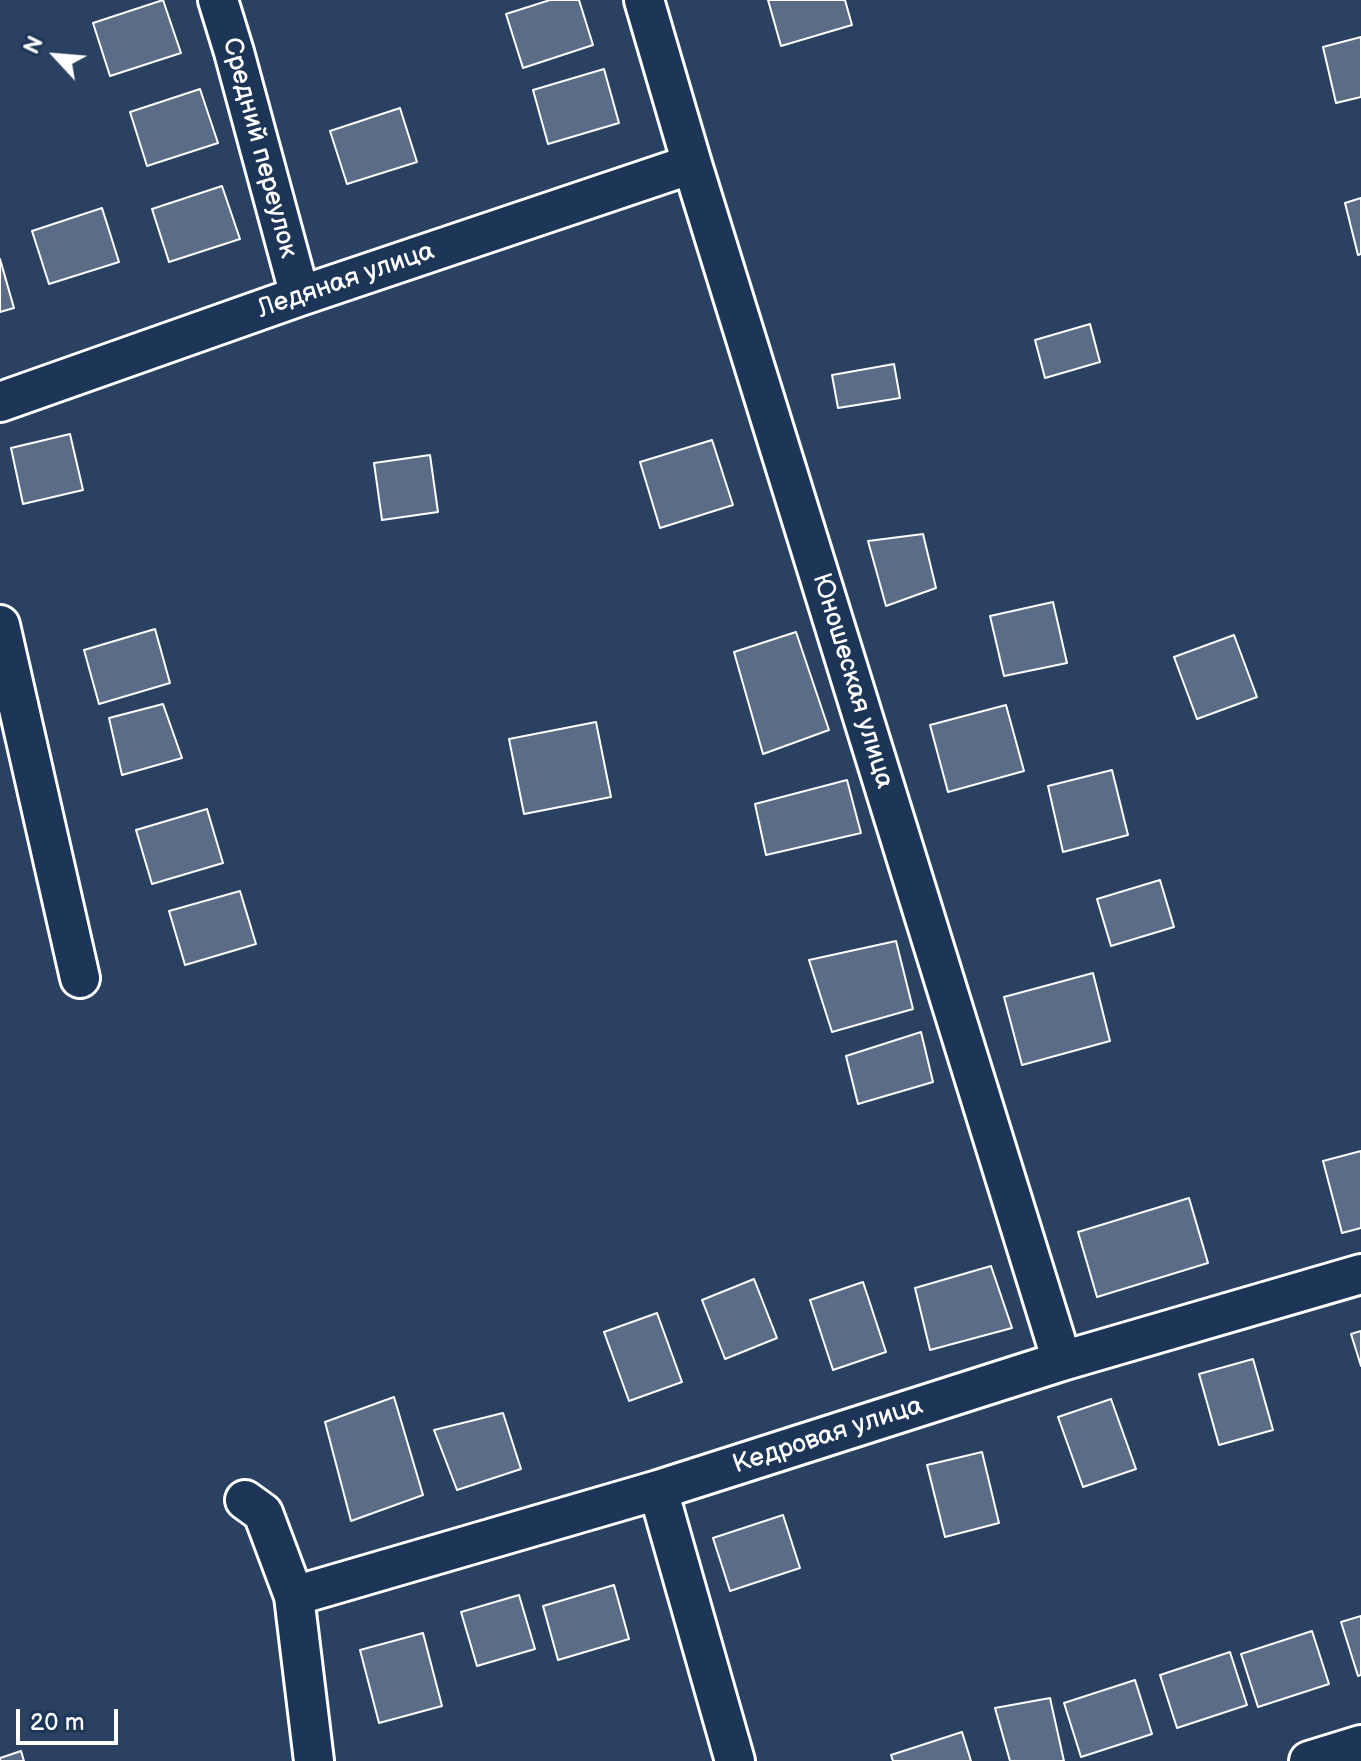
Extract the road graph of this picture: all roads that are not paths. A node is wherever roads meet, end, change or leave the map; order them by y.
1 (218, 0) edge
2 (644, 0) edge
3 (692, 164) junction
4 (300, 296) junction
5 (0, 402) edge
6 (0, 625) edge
7 (80, 978) dead end
8 (1361, 1274) edge
9 (1062, 1361) junction
10 (658, 1490) junction
11 (245, 1500) dead end
12 (294, 1596) junction
13 (1361, 1745) edge
14 (314, 1761) edge
15 (735, 1761) edge
16 (1309, 1761) edge

1 - 4 street, Средний переулок
2 - 3 street, Юношеская улица
3 - 4 street, Ледяная улица
3 - 9 street, Юношеская улица
4 - 5 street, Ледяная улица
6 - 7 street
8 - 9 street, Кедровая улица
9 - 10 street, Кедровая улица
10 - 12 street, Кедровая улица
10 - 15 street
11 - 12 street
12 - 14 street
13 - 16 street

